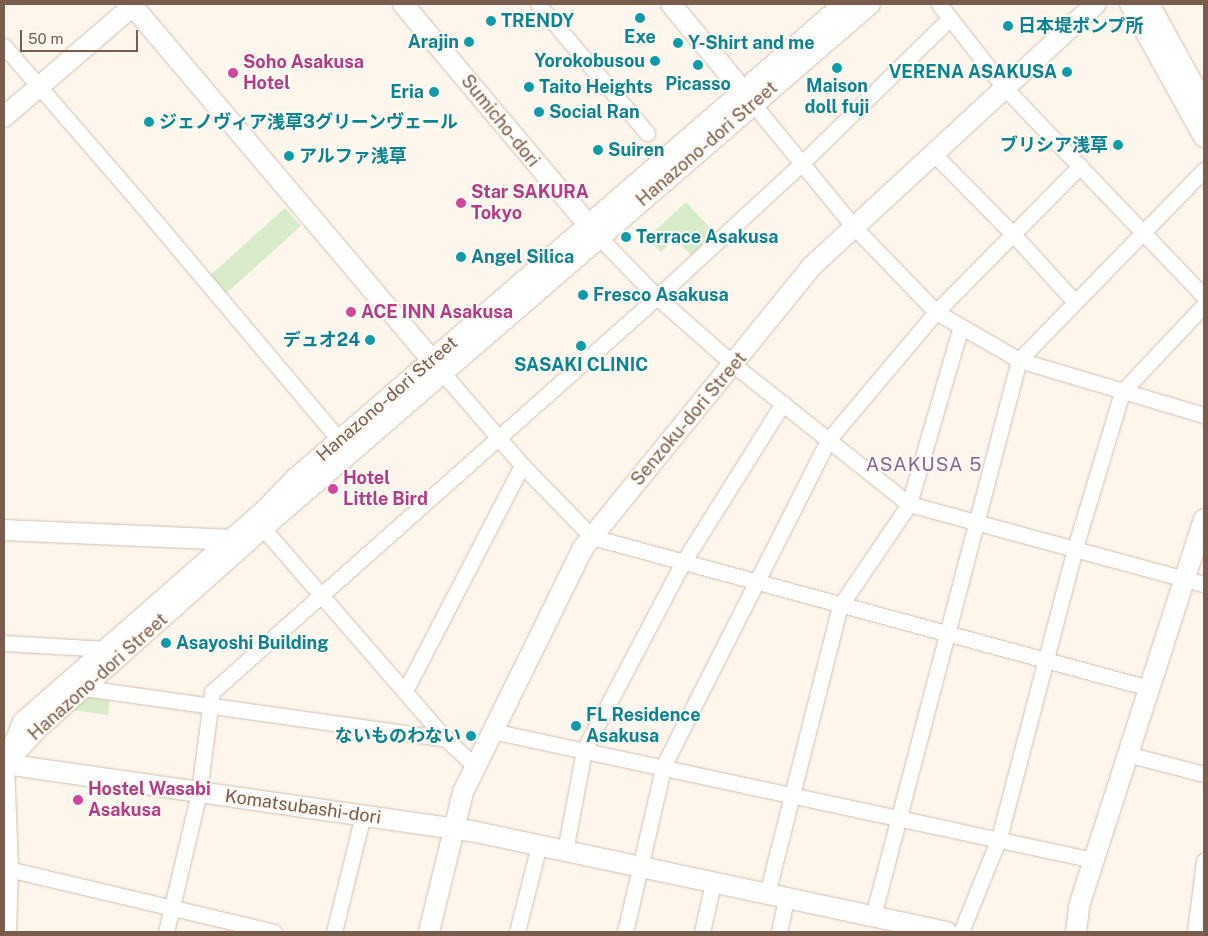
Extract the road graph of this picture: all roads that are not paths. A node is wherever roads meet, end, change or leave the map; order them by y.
1 (133, 4) edge
2 (403, 4) edge
3 (538, 4) edge
4 (671, 4) edge
5 (870, 4) edge
6 (939, 4) edge
7 (1096, 4) edge
8 (1130, 4) edge
9 (1149, 4) edge
10 (846, 9) edge
11 (950, 18) junction
12 (4, 46) edge
13 (39, 86) junction
14 (1003, 86) junction
15 (748, 98) junction
16 (1204, 104) edge
17 (4, 116) edge
18 (647, 133) dead end
19 (1204, 137) edge
20 (933, 152) junction
21 (802, 163) junction
22 (1080, 166) junction
23 (1204, 170) edge
24 (854, 227) junction
25 (593, 230) junction
26 (1144, 232) junction
27 (1013, 234) junction
28 (1204, 296) edge
29 (656, 298) junction
30 (1074, 301) junction
31 (1204, 305) edge
32 (936, 312) junction
33 (961, 326) junction
34 (1019, 360) junction
35 (734, 365) junction
36 (437, 366) junction
37 (1122, 392) junction
38 (783, 404) junction
39 (1204, 415) edge
40 (498, 435) junction
41 (829, 439) junction
42 (341, 442) junction
43 (522, 464) junction
44 (909, 504) junction
45 (1204, 520) edge
46 (976, 523) junction
47 (258, 524) junction
48 (4, 530) edge
49 (592, 537) junction
50 (235, 544) junction
51 (1076, 548) junction
52 (682, 564) junction
53 (1195, 581) edge
54 (755, 583) junction
55 (321, 594) junction
56 (840, 606) junction
57 (947, 635) junction
58 (4, 643) edge
59 (107, 648) junction
60 (1045, 661) junction
61 (80, 682) junction
62 (1149, 688) junction
63 (405, 691) junction
64 (212, 706) junction
65 (492, 731) junction
66 (446, 739) junction
67 (584, 750) junction
68 (1128, 751) junction
69 (4, 764) edge
70 (474, 765) junction
71 (664, 765) junction
72 (1204, 774) edge
73 (199, 792) junction
74 (791, 794) junction
75 (363, 815) junction
76 (899, 818) junction
77 (452, 828) junction
78 (999, 838) junction
79 (539, 845) junction
80 (565, 851) junction
81 (1093, 860) junction
82 (1204, 861) edge
83 (641, 867) junction
84 (8, 870) junction
85 (713, 883) junction
86 (777, 896) junction
87 (172, 908) junction
88 (871, 924) edge
89 (6, 932) edge
90 (166, 932) edge
91 (274, 932) edge
92 (334, 932) edge
93 (429, 932) edge
94 (517, 932) edge
95 (625, 932) edge
96 (702, 932) edge
97 (779, 932) edge
98 (946, 932) edge
99 (961, 932) edge
100 (1076, 932) edge
101 (1196, 932) edge

1 - 13 street
1 - 36 street
2 - 25 street, Sumicho-dori
3 - 18 street
4 - 15 street
5 - 10 street, Hanazono-dori Street
6 - 11 street
7 - 14 street, Senzoku-dori Street
8 - 19 street
9 - 16 street
10 - 15 street, Hanazono-dori Street
11 - 14 street
11 - 21 street
12 - 13 street
13 - 17 street
13 - 42 street
14 - 20 street, Senzoku-dori Street
14 - 22 street
15 - 21 street
15 - 25 street, Hanazono-dori Street
20 - 24 street, Senzoku-dori Street
20 - 27 street
21 - 24 street
21 - 29 street
22 - 26 street
22 - 27 street
23 - 26 street
24 - 32 street
24 - 35 street, Senzoku-dori Street
25 - 29 street
25 - 36 street, Hanazono-dori Street
26 - 28 street
26 - 30 street
27 - 30 street
27 - 32 street
29 - 35 street
29 - 40 street
30 - 34 street
31 - 37 street
32 - 33 street
32 - 41 street
33 - 34 street
33 - 44 street
34 - 37 street
34 - 46 street
35 - 38 street
35 - 49 street, Senzoku-dori Street
36 - 40 street
36 - 42 street, Hanazono-dori Street
36 - 47 street, Hanazono-dori Street
37 - 39 street
37 - 51 street
38 - 41 street
38 - 52 street
40 - 43 street
40 - 55 street
41 - 44 street
41 - 54 street
42 - 47 street, Hanazono-dori Street
43 - 49 street
43 - 63 street
44 - 46 street
44 - 56 street
45 - 53 street
46 - 51 street
46 - 57 street
47 - 50 street, Hanazono-dori Street
47 - 55 street
48 - 50 street
49 - 52 street
49 - 65 street, Senzoku-dori Street
50 - 59 street, Hanazono-dori Street
50 - 61 street, Hanazono-dori Street
51 - 53 street
51 - 60 street
52 - 54 street
52 - 67 street
53 - 62 street
54 - 56 street
54 - 71 street
55 - 63 street
55 - 64 street
56 - 57 street
56 - 74 street
57 - 60 street
57 - 76 street
58 - 59 street
59 - 61 street, Hanazono-dori Street
60 - 62 street
60 - 78 street
61 - 64 street
61 - 69 street, Hanazono-dori Street
62 - 68 street
63 - 66 street
64 - 66 street
64 - 73 street
65 - 67 street
65 - 70 street, Senzoku-dori Street
66 - 70 street
67 - 71 street
67 - 80 street
68 - 72 street
68 - 81 street
69 - 73 street, Komatsubashi-dori
69 - 84 street
70 - 77 street, Senzoku-dori Street
71 - 74 street
71 - 83 street
73 - 75 street, Komatsubashi-dori
73 - 87 street
74 - 76 street
74 - 86 street
75 - 77 street, Komatsubashi-dori
75 - 92 street
76 - 78 street
76 - 88 street
77 - 79 street, Komatsubashi-dori
77 - 93 street, Senzoku-dori Street
78 - 81 street
78 - 99 street
79 - 80 street, Komatsubashi-dori
79 - 94 street
80 - 83 street, Komatsubashi-dori
81 - 100 street
82 - 101 street
83 - 85 street, Komatsubashi-dori
83 - 95 street
84 - 87 street
84 - 89 street
85 - 86 street, Komatsubashi-dori
85 - 96 street
86 - 88 street, Komatsubashi-dori
86 - 97 street
87 - 90 street
87 - 91 street
88 - 98 street, Komatsubashi-dori

